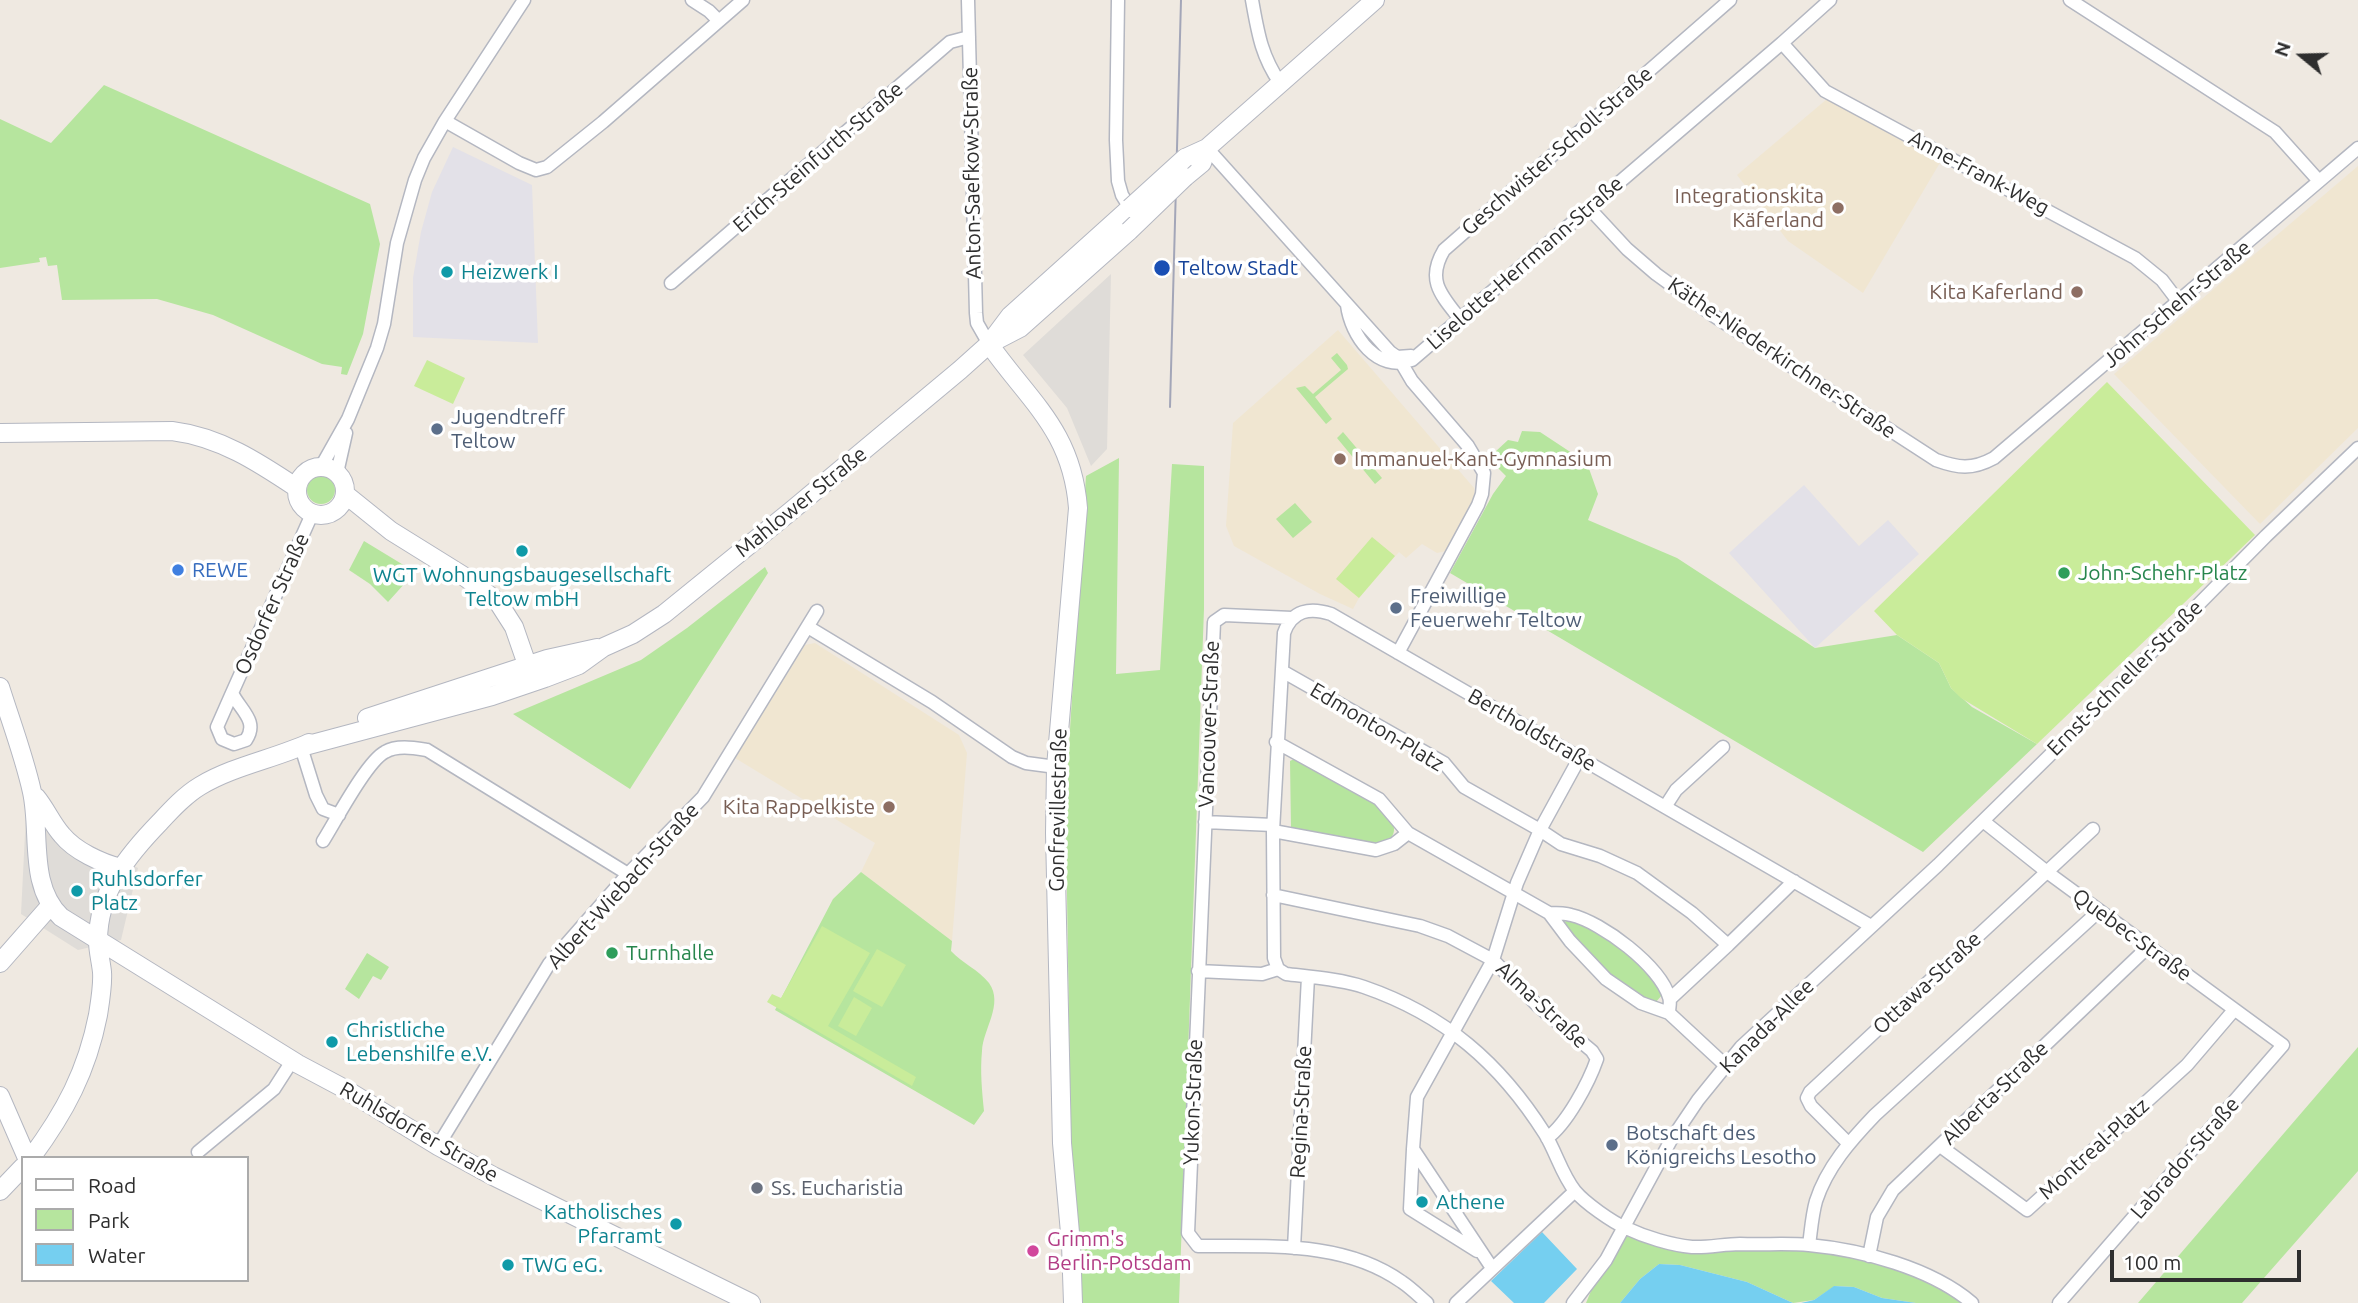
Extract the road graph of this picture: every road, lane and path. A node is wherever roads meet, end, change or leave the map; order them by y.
1 (524, 0) edge
2 (692, 0) edge
3 (743, 0) edge
4 (968, 0) edge
5 (1118, 0) edge
6 (1252, 0) edge
7 (1375, 0) edge
8 (1730, 0) edge
9 (1829, 0) edge
10 (2070, 0) edge
11 (719, 21) junction
12 (969, 37) junction
13 (1782, 43) junction
14 (1280, 83) junction
15 (445, 121) junction
16 (1207, 148) junction
17 (2358, 148) edge
18 (2319, 181) junction
19 (1130, 208) junction
20 (1589, 208) junction
21 (671, 284) dead end
22 (2178, 301) junction
23 (1347, 305) junction
24 (1460, 319) junction
25 (989, 344) junction
26 (1418, 354) junction
27 (1402, 364) junction
28 (2, 434) edge
29 (2358, 448) edge
30 (1994, 458) joint
31 (315, 475) junction
32 (341, 501) junction
33 (313, 513) junction
34 (1312, 609) joint
35 (817, 611) dead end
36 (1292, 618) junction
37 (808, 627) junction
38 (1398, 653) junction
39 (1282, 671) junction
40 (530, 674) junction
41 (0, 687) edge
42 (232, 693) dead end
43 (1276, 742) junction
44 (301, 747) junction
45 (1723, 747) dead end
46 (1580, 757) junction
47 (1056, 767) junction
48 (32, 792) junction
49 (1665, 807) junction
50 (339, 816) junction
51 (1983, 821) junction
52 (1205, 822) junction
53 (1273, 828) junction
54 (2093, 829) dead end
55 (1540, 830) junction
56 (1408, 833) junction
57 (323, 841) dead end
58 (121, 868) junction
59 (2046, 872) junction
60 (628, 874) junction
61 (1794, 881) junction
62 (1515, 893) junction
63 (1273, 895) junction
64 (50, 906) junction
65 (2099, 911) junction
66 (1549, 913) junction
67 (1871, 926) junction
68 (98, 941) junction
69 (1728, 945) junction
70 (2148, 947) junction
71 (1493, 960) junction
72 (0, 963) edge
73 (1278, 969) junction
74 (1198, 971) junction
75 (1308, 977) junction
76 (1670, 999) junction
77 (2234, 1010) junction
78 (1669, 1013) junction
79 (1453, 1031) junction
80 (2283, 1045) joint
81 (292, 1061) junction
82 (1726, 1065) junction
83 (0, 1096) edge
84 (1547, 1138) junction
85 (1849, 1143) junction
86 (439, 1146) junction
87 (1940, 1146) junction
88 (1413, 1149) junction
89 (198, 1152) dead end
90 (28, 1156) edge
91 (31, 1156) edge
92 (21, 1169) edge
93 (0, 1191) edge
94 (1575, 1191) junction
95 (1625, 1228) junction
96 (1809, 1245) junction
97 (1294, 1248) junction
98 (1480, 1253) junction
99 (1869, 1256) junction
100 (1492, 1268) junction
101 (751, 1303) edge
102 (1073, 1303) edge
103 (1427, 1303) edge
104 (1455, 1303) edge
105 (1573, 1303) edge
106 (1972, 1303) edge
107 (2059, 1303) edge

1 - 15 street
2 - 11 street
3 - 11 street
4 - 12 street, Anton-Saefkow-Straße
5 - 19 street
6 - 14 street
7 - 14 main road, Mahlower Straße
8 - 24 street, Geschwister-Scholl-Straße
9 - 13 street, Liselotte-Herrmann-Straße
10 - 18 street
11 - 15 street
12 - 21 street, Erich-Steinfurth-Straße
12 - 25 street, Anton-Saefkow-Straße
13 - 20 street, Liselotte-Herrmann-Straße
13 - 22 street, Anne-Frank-Weg
14 - 16 main road, Mahlower Straße
15 - 31 street
16 - 19 main road, Mahlower Straße, bridge
16 - 23 street, Liselotte-Herrmann-Straße
16 - 25 main road, Mahlower Straße, bridge
17 - 18 street, John-Schehr-Straße
18 - 22 street, John-Schehr-Straße
19 - 25 main road, Mahlower Straße
20 - 24 street, Liselotte-Herrmann-Straße
20 - 30 street, Käthe-Niederkirchner-Straße
22 - 30 street, John-Schehr-Straße
23 - 26 street, Liselotte-Herrmann-Straße
23 - 27 street
24 - 26 street, Liselotte-Herrmann-Straße
25 - 40 main road, Mahlower Straße
25 - 47 main road, Gonfrevillestraße
26 - 27 street
27 - 38 street
28 - 31 main road
29 - 51 street, Ernst-Schneller-Straße
31 - 32 main road
31 - 33 main road
32 - 33 main road
32 - 40 main road
33 - 42 street, Osdorfer Straße
34 - 36 street, Vancouver-Straße
34 - 38 street, Bertholdstraße
35 - 37 street, Albert-Wiebach-Straße
36 - 39 street
36 - 52 street, Vancouver-Straße
37 - 47 street
37 - 60 street, Albert-Wiebach-Straße
38 - 46 street, Bertholdstraße
39 - 43 street
39 - 55 street, Edmonton-Platz
40 - 44 main road, Mahlower Straße
41 - 48 main road
43 - 53 street
43 - 56 street
44 - 50 street
44 - 58 main road, Mahlower Straße
45 - 49 street
46 - 49 street, Bertholdstraße
46 - 55 street
47 - 102 main road, Gonfrevillestraße
48 - 58 main road
48 - 64 main road
49 - 61 street, Bertholdstraße
50 - 57 street
50 - 60 street
51 - 59 street, Quebec-Straße
51 - 67 street, Kanada-Allee
52 - 53 street, Vancouver-Straße
52 - 74 street, Vancouver-Straße
53 - 56 street
53 - 63 street
54 - 59 street, Ottawa-Straße
55 - 62 street
55 - 69 street, Edmonton-Platz
56 - 62 street
58 - 68 main road, Mahlower Straße
59 - 65 street, Quebec-Straße
59 - 85 street, Ottawa-Straße
60 - 86 street, Albert-Wiebach-Straße
61 - 67 street, Bertholdstraße
61 - 69 street
62 - 66 street
62 - 71 street
63 - 71 street, Alma-Straße
63 - 73 street
64 - 68 main road
64 - 72 main road
65 - 70 street, Quebec-Straße
65 - 85 street
66 - 76 street
66 - 78 street
67 - 82 street, Kanada-Allee
68 - 81 main road, Ruhlsdorfer Straße
68 - 91 main road, Mahlower Straße
69 - 76 street
70 - 77 street, Quebec-Straße
70 - 87 street, Alberta-Straße
71 - 79 street
71 - 84 street, Alma-Straße
73 - 74 street
73 - 75 street
74 - 97 street, Yukon-Straße
75 - 79 street
75 - 97 street, Regina-Straße
76 - 78 street
77 - 80 street, Quebec-Straße
77 - 87 street, Montreal-Platz
78 - 82 street
79 - 84 street
79 - 88 street
80 - 107 street, Labrador-Straße
81 - 86 main road, Ruhlsdorfer Straße
81 - 89 street
82 - 95 street, Kanada-Allee
83 - 90 main road
84 - 94 street
85 - 96 street
86 - 101 main road, Ruhlsdorfer Straße
87 - 99 street, Alberta-Straße
88 - 98 street
88 - 98 street
92 - 93 main road
94 - 95 street
94 - 100 street
95 - 96 street
95 - 105 street, Kanada-Allee
96 - 99 street
97 - 103 street
98 - 100 street
99 - 106 street
100 - 104 street

